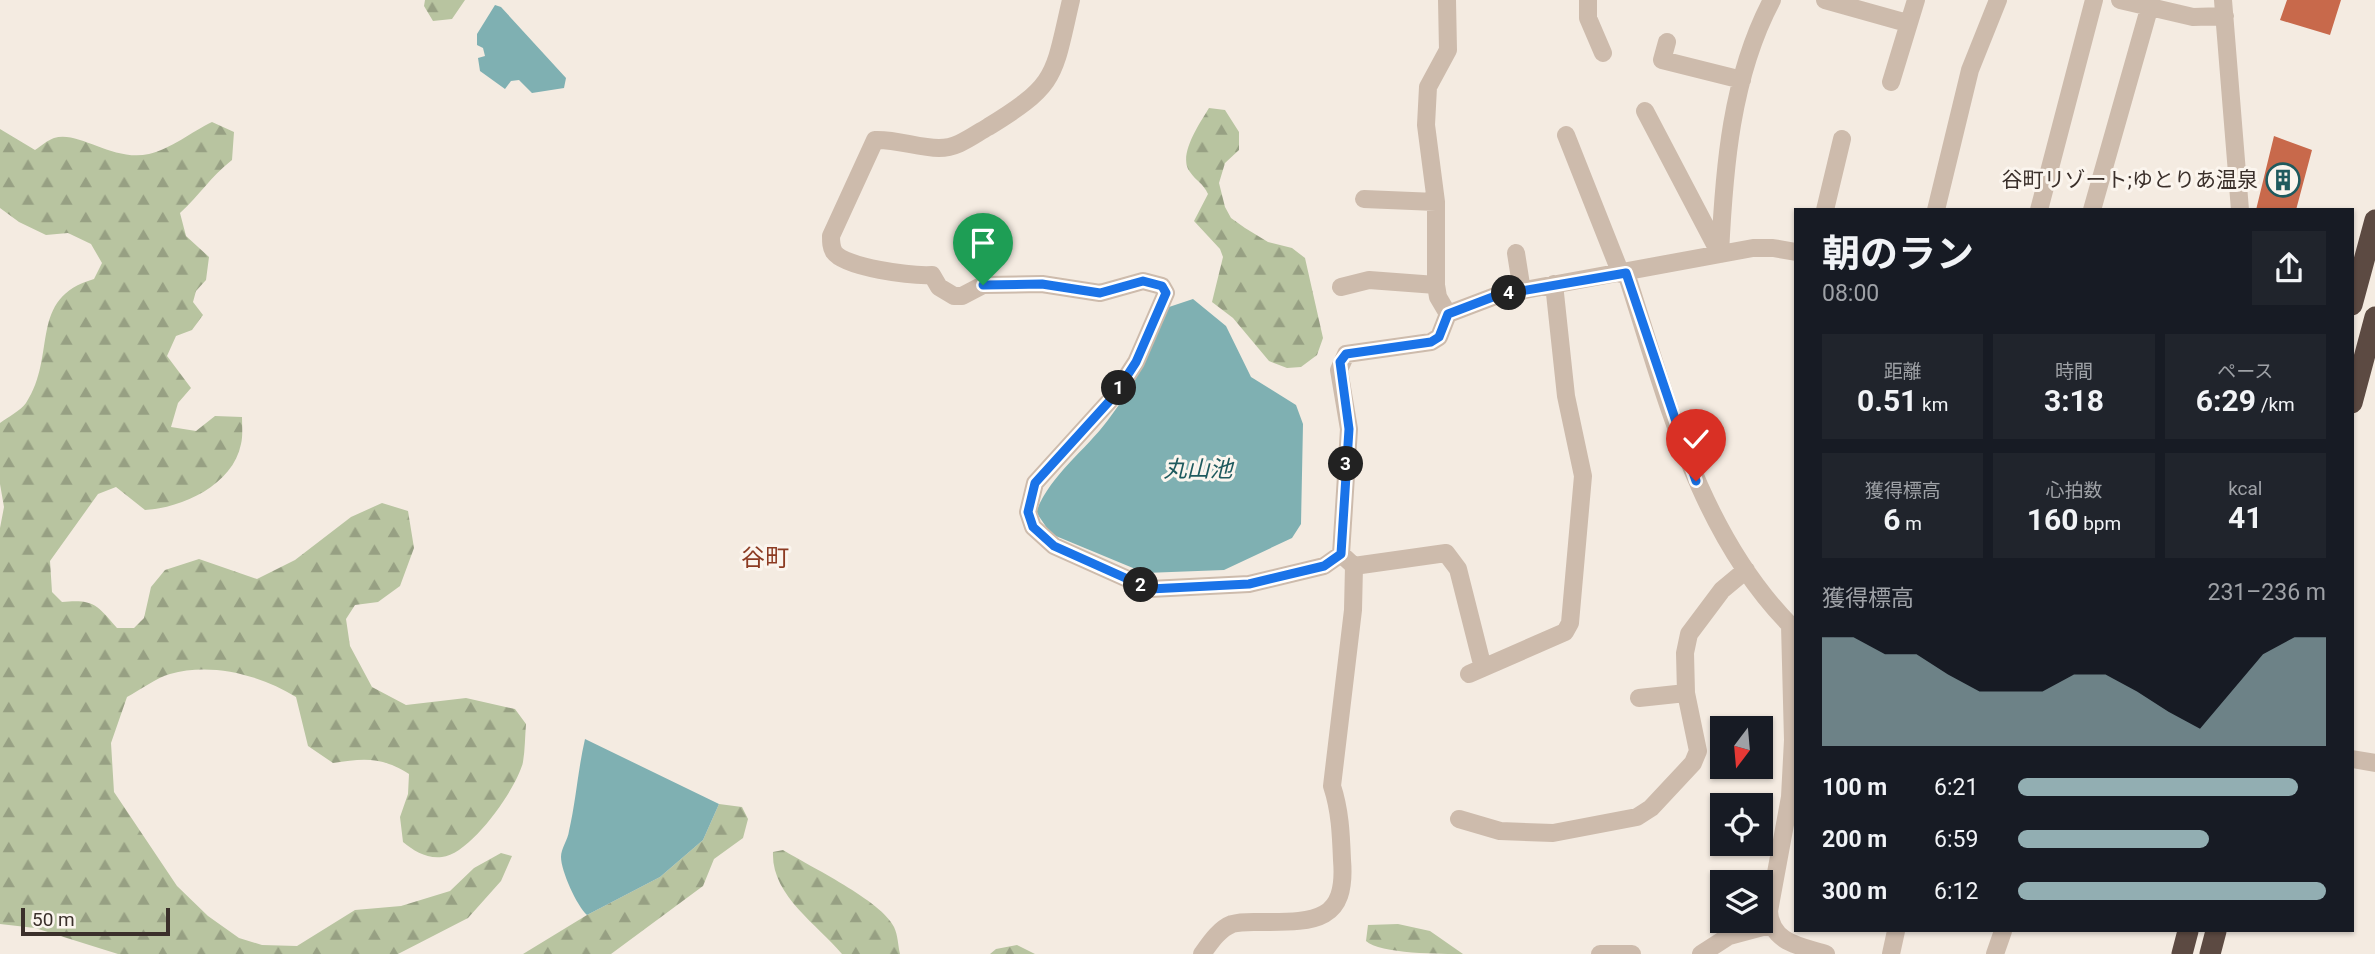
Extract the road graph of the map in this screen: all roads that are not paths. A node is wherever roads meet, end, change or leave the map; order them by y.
1 (1071, 0) edge
2 (1447, 0) edge
3 (1588, 0) edge
4 (1772, 0) edge
5 (1825, 0) edge
6 (1916, 0) edge
7 (1998, 0) edge
8 (2094, 0) edge
9 (2120, 0) edge
10 (2224, 8) edge
11 (2149, 9) junction
12 (1908, 23) junction
13 (1667, 42) dead end
14 (1603, 53) dead end
15 (1742, 80) junction
16 (1891, 82) dead end
17 (1645, 111) dead end
18 (1566, 135) dead end
19 (1842, 139) dead end
20 (1364, 200) dead end
21 (1436, 202) junction
22 (1825, 208) edge
23 (1936, 208) edge
24 (2040, 208) edge
25 (2093, 208) edge
26 (2240, 208) edge
27 (2375, 219) edge
28 (1516, 253) dead end
29 (1794, 253) edge
30 (1720, 254) junction
31 (1623, 273) junction
32 (1554, 284) junction
33 (1436, 285) junction
34 (1341, 287) dead end
35 (1522, 291) junction
36 (2354, 298) edge
37 (1448, 314) junction
38 (2375, 317) edge
39 (2354, 396) edge
40 (1347, 560) junction
41 (1746, 570) junction
42 (1793, 623) edge
43 (1686, 693) junction
44 (1639, 698) dead end
45 (2354, 759) edge
46 (2375, 763) edge
47 (1459, 819) dead end
48 (1773, 889) edge
49 (1773, 928) edge
50 (1896, 932) edge
51 (2003, 932) edge
52 (2188, 932) edge
53 (2216, 932) edge
54 (1740, 933) edge
55 (1202, 954) edge
56 (1600, 954) edge
57 (1632, 954) edge
58 (1701, 954) edge
59 (1826, 954) edge
60 (1891, 954) edge
61 (1996, 954) edge
62 (2182, 954) edge
63 (2210, 954) edge

1 - 40 street
2 - 21 street
3 - 14 street
4 - 15 street
5 - 12 street
6 - 12 street
7 - 23 street
8 - 24 street
9 - 11 street
10 - 11 street
10 - 26 street
11 - 25 street
12 - 16 street
13 - 15 street
15 - 30 street
17 - 30 street
18 - 31 street
19 - 22 street
20 - 21 street
21 - 33 street
27 - 36 highway
28 - 35 street
29 - 30 street
30 - 31 street
31 - 32 street
31 - 41 street
32 - 35 street
32 - 40 street
33 - 34 street
33 - 37 street
35 - 37 street
37 - 40 street
38 - 39 highway
40 - 55 street
41 - 42 street
41 - 43 street
42 - 48 street
43 - 44 street
43 - 47 street
45 - 46 street
49 - 59 street
50 - 60 street
51 - 61 street
52 - 62 highway
53 - 63 highway
54 - 58 street
56 - 57 street

